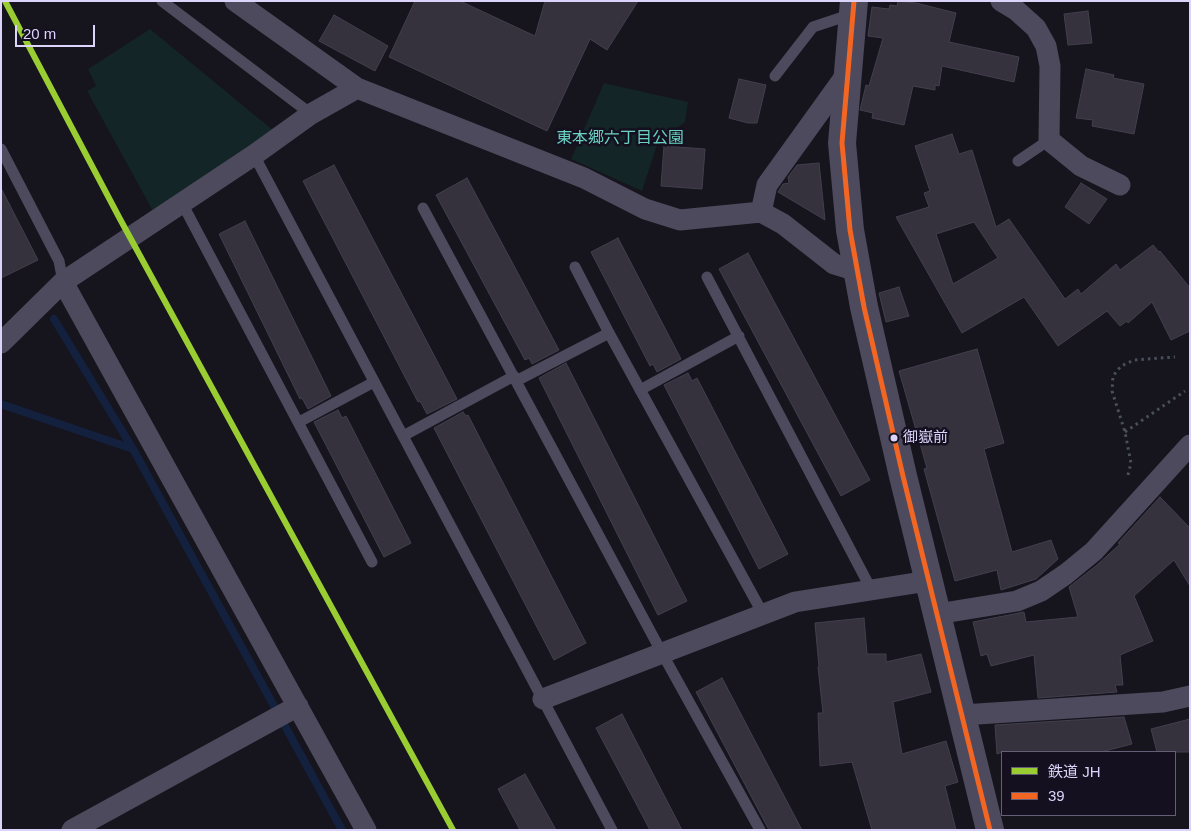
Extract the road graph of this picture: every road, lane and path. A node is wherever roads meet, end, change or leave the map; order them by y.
1 (162, 1) edge
2 (235, 1) edge
3 (1001, 1) edge
4 (854, 7) edge
5 (849, 71) junction
6 (775, 76) dead end
7 (357, 88) junction
8 (311, 114) junction
9 (1049, 140) junction
10 (1, 149) edge
11 (254, 155) junction
12 (1018, 161) dead end
13 (1120, 185) dead end
14 (182, 203) junction
15 (423, 208) dead end
16 (761, 212) junction
17 (575, 267) dead end
18 (857, 271) junction
19 (707, 277) dead end
20 (63, 282) junction
21 (608, 333) junction
22 (739, 336) junction
23 (1, 343) edge
24 (1175, 357) dead end
25 (515, 379) junction
26 (374, 382) junction
27 (640, 390) junction
28 (1185, 391) dead end
29 (299, 422) junction
30 (1125, 432) junction
31 (403, 436) junction
32 (1190, 445) edge
33 (1126, 482) dead end
34 (372, 562) dead end
35 (928, 581) junction
36 (871, 589) junction
37 (763, 614) junction
38 (937, 614) junction
39 (662, 653) junction
40 (1190, 696) edge
41 (543, 699) junction
42 (293, 708) junction
43 (962, 715) junction
44 (72, 830) edge
45 (366, 830) edge
46 (612, 830) edge
47 (760, 830) edge
48 (990, 830) edge

1 - 8 lane
2 - 7 street
3 - 9 street
4 - 5 street
4 - 6 lane
5 - 16 street
5 - 18 street
7 - 8 street
7 - 16 street
8 - 11 street
9 - 12 lane
9 - 13 street
10 - 20 lane
11 - 14 street
11 - 26 lane
14 - 20 street
14 - 29 lane
15 - 25 lane
16 - 18 street
17 - 21 lane
18 - 35 street
19 - 22 lane
20 - 23 street
20 - 42 street
21 - 25 lane
21 - 27 lane
22 - 27 lane
22 - 36 lane
24 - 30 path
25 - 31 lane
25 - 39 lane
26 - 29 lane
26 - 31 lane
27 - 37 lane
28 - 30 path
29 - 34 lane
30 - 33 path
31 - 41 lane
32 - 38 street
35 - 36 street
35 - 38 street
36 - 37 street
37 - 39 street
38 - 43 street
39 - 41 street
39 - 47 lane
40 - 43 street
41 - 46 lane
42 - 44 street
42 - 45 street
43 - 48 street

